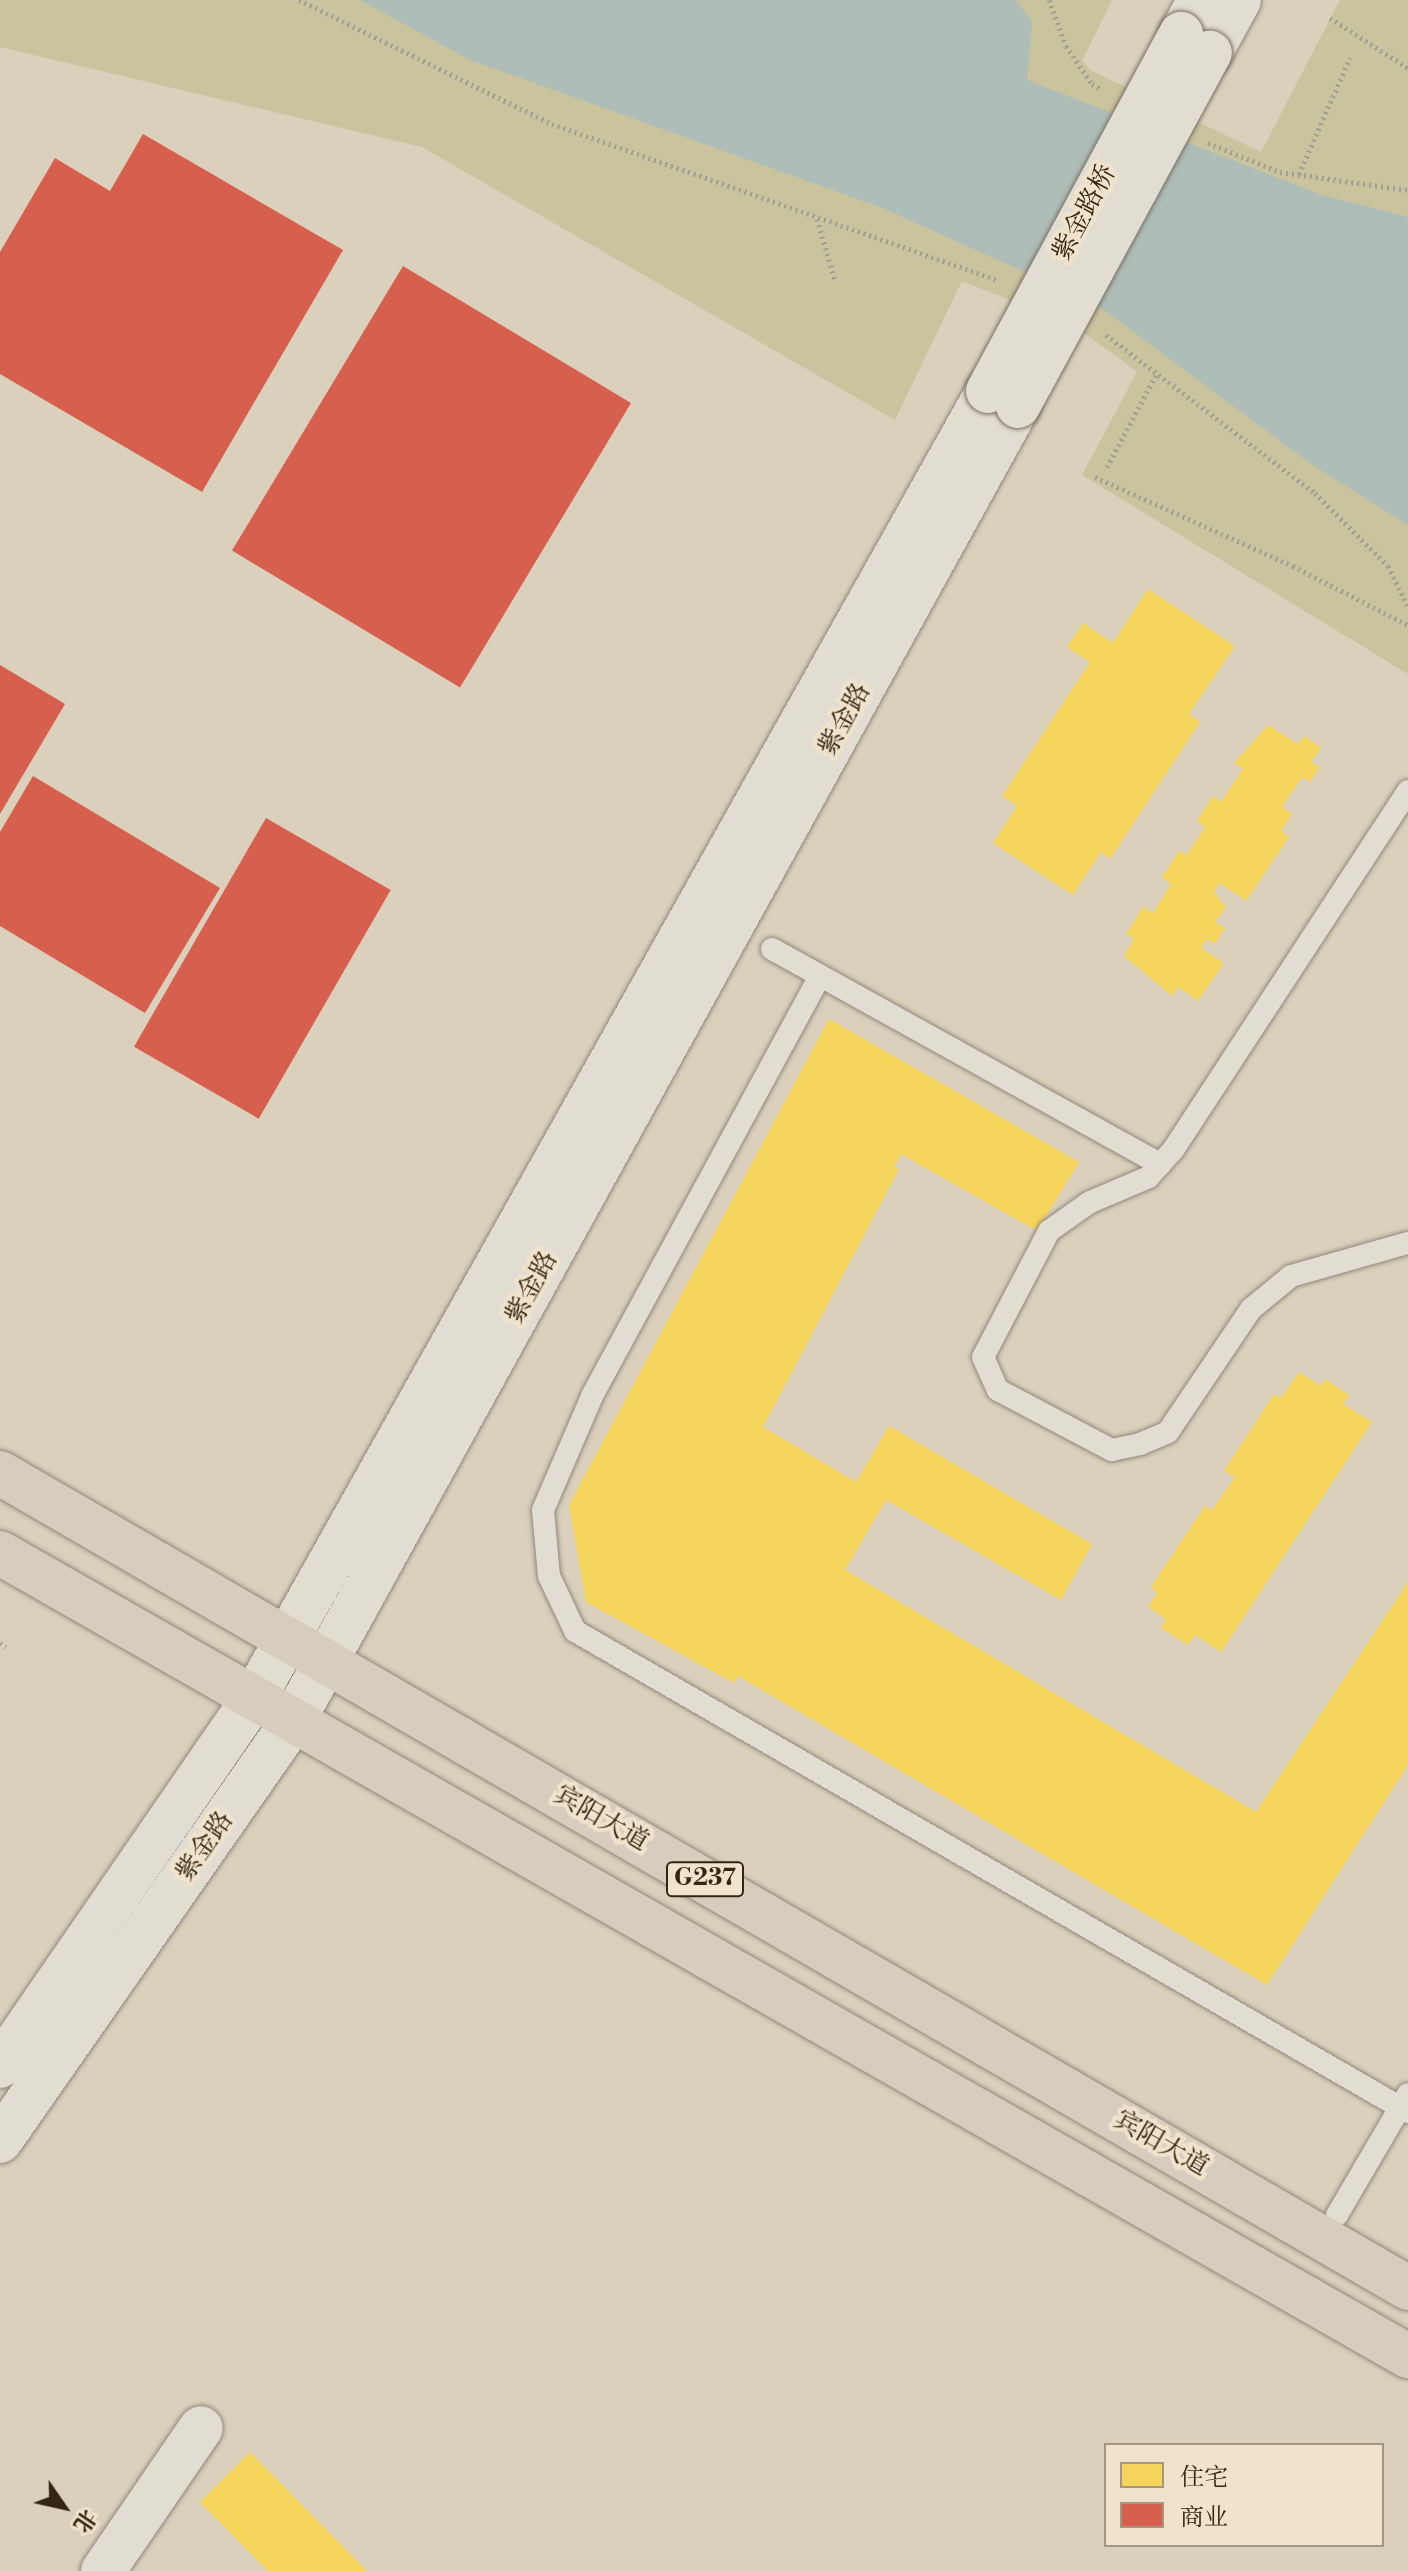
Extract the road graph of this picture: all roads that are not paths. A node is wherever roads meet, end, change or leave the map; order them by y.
1 (1239, 0) edge
2 (1197, 29) edge
3 (1003, 399) junction
4 (1408, 791) edge
5 (772, 949) dead end
6 (820, 976) junction
7 (1160, 1164) junction
8 (1408, 1243) edge
9 (0, 1473) edge
10 (0, 1553) edge
11 (289, 1637) junction
12 (327, 1659) junction
13 (254, 1698) junction
14 (293, 1721) junction
15 (0, 2066) edge
16 (1405, 2104) edge
17 (0, 2141) edge
18 (1337, 2215) dead end
19 (1408, 2288) edge
20 (1408, 2356) edge
21 (201, 2428) dead end
22 (103, 2571) edge

1 - 2 street
2 - 3 street, 紫金路桥, bridge
3 - 11 street, 紫金路
3 - 12 street, 紫金路
4 - 7 lane
5 - 6 lane
6 - 7 lane
6 - 16 lane
7 - 8 lane
9 - 11 highway, 宾阳大道 / G237
10 - 13 highway, G237
11 - 12 highway, 宾阳大道 / G237
11 - 13 street, 紫金路
12 - 14 street, 紫金路
12 - 19 highway, 宾阳大道 / G237
13 - 14 highway, G237
13 - 15 street, 紫金路
14 - 17 street, 紫金路
14 - 20 highway, G237
16 - 18 lane
21 - 22 street

